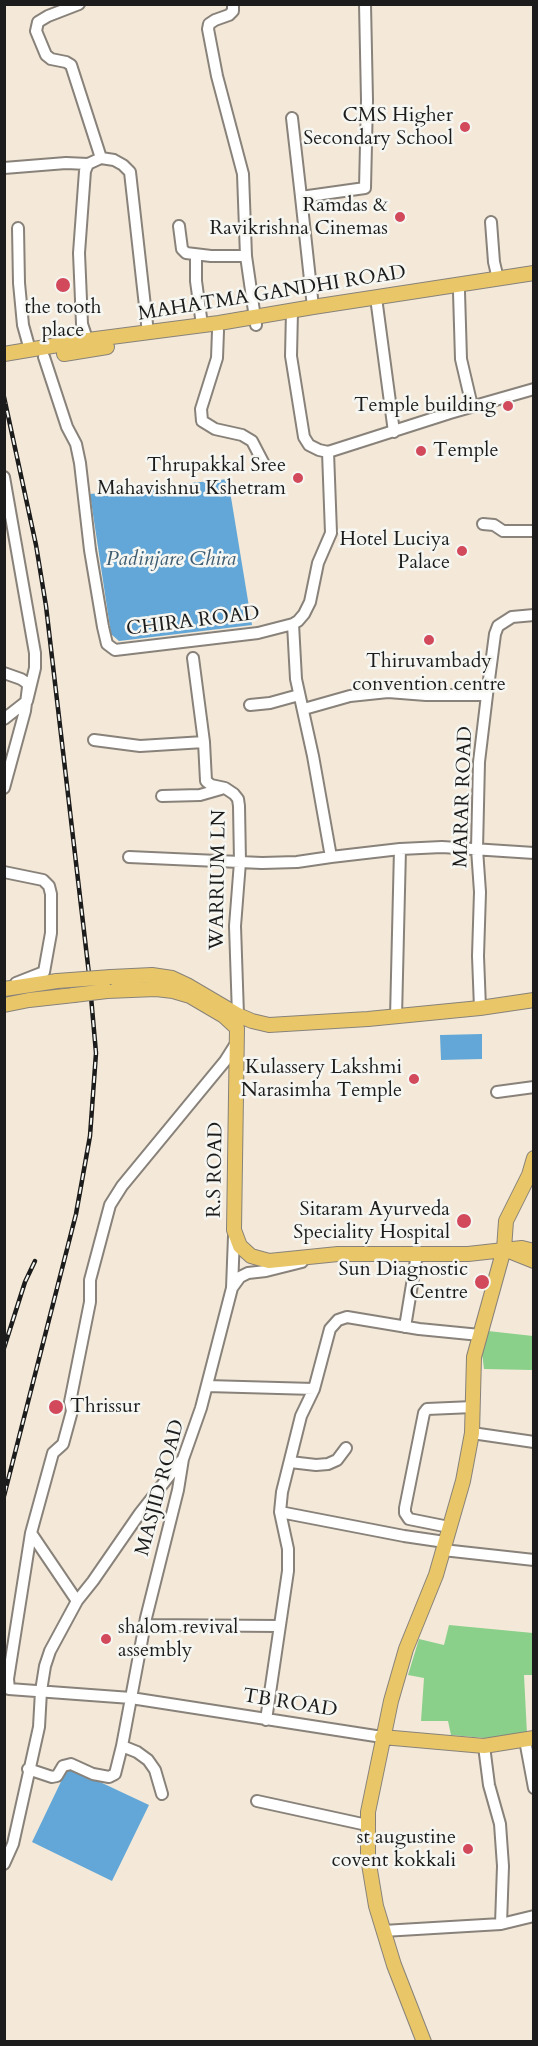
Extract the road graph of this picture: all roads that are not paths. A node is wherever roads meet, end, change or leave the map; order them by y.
1 (79, 4) edge
2 (233, 4) edge
3 (365, 4) edge
4 (292, 118) dead end
5 (101, 158) junction
6 (88, 164) junction
7 (4, 168) edge
8 (301, 197) junction
9 (491, 222) dead end
10 (180, 226) dead end
11 (18, 228) dead end
12 (196, 255) junction
13 (246, 256) junction
14 (534, 273) edge
15 (498, 279) junction
16 (534, 282) edge
17 (459, 292) junction
18 (378, 305) junction
19 (313, 307) junction
20 (292, 315) junction
21 (255, 322) junction
22 (202, 326) junction
23 (218, 332) junction
24 (148, 333) junction
25 (89, 345) junction
26 (30, 351) junction
27 (44, 357) junction
28 (10, 358) edge
29 (534, 389) edge
30 (472, 406) junction
31 (394, 432) junction
32 (328, 452) junction
33 (265, 466) dead end
34 (4, 477) edge
35 (6, 491) edge
36 (483, 524) dead end
37 (534, 531) edge
38 (534, 615) edge
39 (293, 624) junction
40 (193, 658) dead end
41 (4, 673) edge
42 (299, 695) junction
43 (487, 696) junction
44 (27, 701) junction
45 (250, 705) dead end
46 (304, 709) junction
47 (4, 719) edge
48 (94, 740) dead end
49 (204, 742) junction
50 (4, 788) edge
51 (225, 788) junction
52 (162, 796) dead end
53 (400, 849) junction
54 (477, 849) junction
55 (534, 853) edge
56 (129, 857) dead end
57 (331, 857) junction
58 (240, 862) junction
59 (4, 872) edge
60 (4, 989) edge
61 (534, 1000) edge
62 (4, 1005) edge
63 (480, 1008) junction
64 (396, 1017) junction
65 (269, 1025) junction
66 (238, 1028) junction
67 (534, 1087) edge
68 (497, 1092) dead end
69 (534, 1158) edge
70 (234, 1230) junction
71 (504, 1249) junction
72 (534, 1251) edge
73 (417, 1254) junction
74 (323, 1256) junction
75 (534, 1261) edge
76 (232, 1288) junction
77 (405, 1327) junction
78 (480, 1335) junction
79 (207, 1386) junction
80 (314, 1389) junction
81 (473, 1407) junction
82 (472, 1433) junction
83 (534, 1442) edge
84 (346, 1448) dead end
85 (183, 1459) junction
86 (290, 1462) junction
87 (280, 1512) junction
88 (449, 1527) junction
89 (31, 1533) junction
90 (444, 1546) junction
91 (534, 1560) edge
92 (65, 1583) junction
93 (88, 1587) junction
94 (77, 1601) junction
95 (144, 1624) junction
96 (279, 1626) junction
97 (41, 1691) junction
98 (130, 1698) junction
99 (266, 1720) junction
100 (382, 1737) junction
101 (529, 1739) edge
102 (122, 1746) junction
103 (484, 1746) junction
104 (28, 1769) junction
105 (534, 1788) edge
106 (162, 1794) dead end
107 (257, 1801) dead end
108 (367, 1825) junction
109 (4, 1864) edge
110 (534, 1916) edge
111 (501, 1924) junction
112 (383, 1931) junction
113 (424, 2042) edge

1 - 5 street
2 - 13 street
3 - 8 street
4 - 8 street
5 - 6 street
5 - 24 street
6 - 7 street
6 - 25 street
8 - 19 street
9 - 15 street
10 - 12 street
11 - 26 street
12 - 13 street
12 - 22 street
13 - 21 street
14 - 15 main road, MAHATMA GANDHI ROAD
15 - 19 main road, MAHATMA GANDHI ROAD
16 - 17 main road, MAHATMA GANDHI ROAD
17 - 18 main road, MAHATMA GANDHI ROAD
17 - 30 street
18 - 20 main road, MAHATMA GANDHI ROAD
18 - 31 street
19 - 20 main road, MAHATMA GANDHI ROAD
20 - 21 main road, MAHATMA GANDHI ROAD
20 - 32 street
21 - 22 main road, MAHATMA GANDHI ROAD
21 - 23 main road, MAHATMA GANDHI ROAD
22 - 24 main road, MAHATMA GANDHI ROAD
23 - 25 main road, MAHATMA GANDHI ROAD
23 - 33 street
24 - 25 main road, MAHATMA GANDHI ROAD
25 - 26 main road, MAHATMA GANDHI ROAD
25 - 27 main road, MAHATMA GANDHI ROAD
26 - 28 main road, MAHATMA GANDHI ROAD
27 - 28 main road, MAHATMA GANDHI ROAD
27 - 39 street, CHIRA ROAD
29 - 30 street
30 - 31 street
31 - 32 street
32 - 39 street
34 - 35 street
35 - 44 street
36 - 37 street
38 - 43 street, MARAR ROAD
39 - 42 street
40 - 49 street, WARRIUM LN
41 - 44 street
42 - 45 street
42 - 46 street
43 - 46 street
43 - 54 street, MARAR ROAD
44 - 47 street
44 - 50 street
46 - 57 street
48 - 49 street
49 - 51 street, WARRIUM LN
51 - 52 street
51 - 58 street, WARRIUM LN
53 - 54 street
53 - 57 street
53 - 64 street
54 - 55 street
54 - 63 street, MARAR ROAD
56 - 58 street
57 - 58 street
58 - 66 street, WARRIUM LN
59 - 60 street
60 - 66 main road, bridge
61 - 63 main road
62 - 66 main road, bridge
63 - 64 main road
64 - 65 main road
65 - 66 main road
65 - 66 main road
66 - 70 main road, R.S ROAD
66 - 89 street
67 - 68 street
69 - 71 main road
70 - 74 main road, R.S ROAD
70 - 76 street, MASJID ROAD
71 - 72 main road, R.S ROAD
71 - 73 main road, R.S ROAD
71 - 75 main road
71 - 78 main road
73 - 74 main road, R.S ROAD
73 - 77 street
74 - 76 street
76 - 79 street, MASJID ROAD
77 - 78 street
77 - 80 street
78 - 81 main road
79 - 80 street
79 - 85 street, MASJID ROAD
80 - 86 street
81 - 82 main road
81 - 88 street
82 - 83 street
82 - 88 main road
84 - 86 street
85 - 93 street
85 - 95 street, MASJID ROAD
86 - 87 street
87 - 90 street
87 - 96 street
88 - 90 main road
89 - 92 street
89 - 97 street, TB ROAD
90 - 91 street
90 - 100 main road
92 - 93 street
92 - 94 street
93 - 94 street
94 - 97 street
95 - 96 street
95 - 98 street, MASJID ROAD
96 - 99 street
97 - 98 street, TB ROAD
97 - 104 street
98 - 99 street, TB ROAD
98 - 102 street, MASJID ROAD
99 - 100 street, TB ROAD
100 - 103 main road, TB ROAD
100 - 108 main road
101 - 103 main road, TB ROAD
101 - 105 street
102 - 104 street, MASJID ROAD
102 - 106 street
103 - 111 street
104 - 109 street
107 - 108 street
108 - 112 main road
110 - 111 street
111 - 112 street
112 - 113 main road

